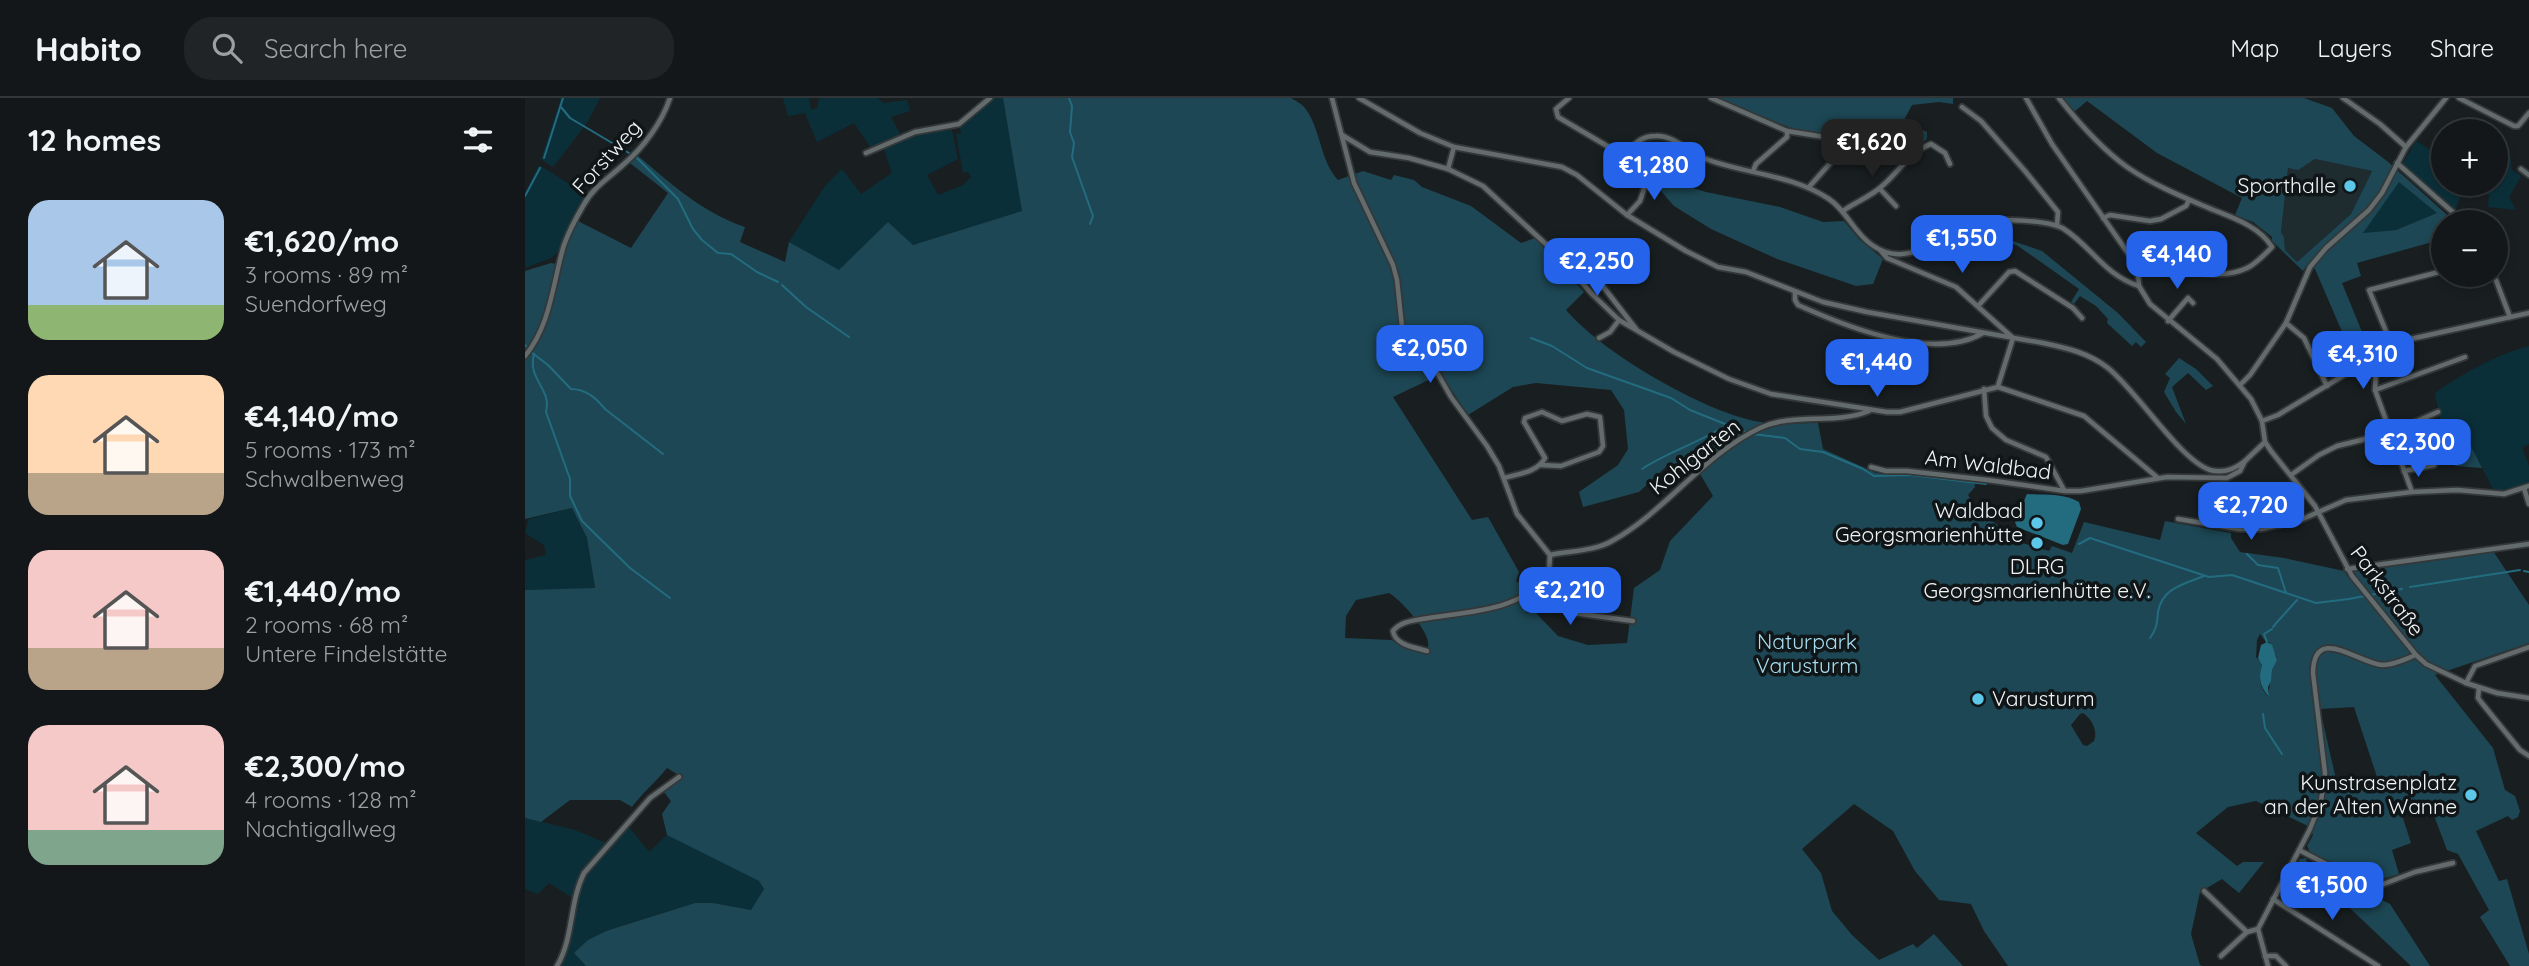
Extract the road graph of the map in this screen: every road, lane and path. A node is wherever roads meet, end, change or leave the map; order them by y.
1 (670, 98) edge
2 (990, 98) edge
3 (1332, 98) edge
4 (1359, 98) edge
5 (1569, 98) edge
6 (1711, 98) edge
7 (2025, 98) edge
8 (2059, 98) edge
9 (2343, 98) edge
10 (2447, 98) edge
11 (2459, 98) edge
12 (1554, 100) dead end
13 (1558, 106) junction
14 (1962, 107) dead end
15 (2529, 113) edge
16 (1787, 131) junction
17 (1342, 135) junction
18 (1850, 141) junction
19 (2406, 147) junction
20 (1454, 148) junction
21 (866, 153) dead end
22 (1630, 156) junction
23 (1911, 157) junction
24 (2397, 163) junction
25 (1950, 164) dead end
26 (1448, 169) junction
27 (2521, 169) dead end
28 (1753, 171) junction
29 (2529, 175) edge
30 (1809, 187) junction
31 (1880, 189) junction
32 (2189, 200) junction
33 (1896, 206) dead end
34 (2450, 210) edge
35 (1843, 211) junction
36 (1627, 215) junction
37 (2103, 219) junction
38 (2057, 225) junction
39 (1880, 250) junction
40 (1562, 259) junction
41 (2138, 273) junction
42 (2431, 274) edge
43 (2139, 286) junction
44 (2499, 287) edge
45 (1795, 292) junction
46 (2193, 303) dead end
47 (1978, 306) junction
48 (2529, 313) edge
49 (2510, 317) junction
50 (2082, 318) dead end
51 (1619, 320) junction
52 (2168, 321) junction
53 (2286, 323) junction
54 (1639, 332) junction
55 (1983, 333) junction
56 (1599, 338) dead end
57 (2013, 338) junction
58 (1893, 339) junction
59 (2392, 346) junction
60 (1887, 355) dead end
61 (525, 356) edge
62 (2465, 357) dead end
63 (2376, 367) dead end
64 (2240, 385) junction
65 (2327, 386) junction
66 (1998, 387) junction
67 (1984, 389) junction
68 (2375, 390) junction
69 (1870, 411) junction
70 (2438, 412) dead end
71 (2262, 421) junction
72 (2391, 433) junction
73 (2265, 442) junction
74 (2245, 461) junction
75 (1541, 465) junction
76 (2434, 465) dead end
77 (1871, 467) dead end
78 (2404, 471) junction
79 (2291, 475) junction
80 (1504, 478) junction
81 (2158, 478) junction
82 (2526, 487) edge
83 (2064, 491) junction
84 (2412, 492) junction
85 (2529, 504) edge
86 (2318, 512) junction
87 (2178, 519) dead end
88 (2529, 544) edge
89 (1550, 555) junction
90 (2347, 569) junction
91 (1549, 573) junction
92 (1633, 621) dead end
93 (2529, 647) edge
94 (1427, 652) dead end
95 (2416, 654) junction
96 (2466, 683) junction
97 (2479, 688) junction
98 (2529, 698) edge
99 (2529, 755) edge
100 (679, 777) dead end
101 (2299, 850) junction
102 (2453, 863) dead end
103 (2204, 891) dead end
104 (2273, 899) junction
105 (2258, 929) junction
106 (2247, 932) junction
107 (2221, 956) dead end
108 (2265, 956) junction
109 (558, 966) edge
110 (2268, 966) edge
111 (2285, 966) edge
112 (2378, 966) edge

1 - 61 street, Forstweg
2 - 21 street
3 - 17 street
4 - 20 street
5 - 13 street
6 - 16 street
7 - 37 street
8 - 32 street
9 - 19 street
10 - 19 street
11 - 15 street
12 - 13 street
13 - 22 street
14 - 38 street
16 - 18 street
16 - 28 street
17 - 26 street
17 - 80 street
18 - 23 street
18 - 30 street
19 - 24 street
20 - 26 street
20 - 36 street
22 - 28 street
22 - 36 street
23 - 25 street
23 - 31 street
24 - 34 street
24 - 53 street
26 - 40 street
27 - 29 street
28 - 30 street
30 - 35 street
31 - 33 street
31 - 35 street
32 - 37 street
32 - 41 street
35 - 39 street
36 - 45 street
37 - 41 street
38 - 39 street
38 - 43 street
39 - 47 street
40 - 51 street
40 - 54 street
41 - 43 street
42 - 59 street
43 - 52 street
44 - 49 street
45 - 55 street
45 - 58 street
46 - 52 street
47 - 50 street
47 - 57 street
48 - 49 street
49 - 59 street
51 - 54 street
51 - 56 street
52 - 64 street
53 - 64 street
53 - 65 street
54 - 69 street
55 - 57 street
55 - 58 street
57 - 66 street
57 - 74 street
58 - 60 street
59 - 65 street
62 - 68 street
63 - 68 street
64 - 71 street
65 - 71 street
66 - 67 street
66 - 81 street
67 - 69 street
67 - 83 street
68 - 72 street
69 - 89 street, Kohlgarten
70 - 72 street
71 - 73 street
72 - 78 street
72 - 79 street
73 - 74 street, Am Waldbad
73 - 79 street, Parkstraße
74 - 81 street, Am Waldbad
75 - 75 street
75 - 80 street
76 - 78 street
77 - 83 street, Am Waldbad
78 - 84 street
79 - 86 street, Parkstraße
80 - 89 street
81 - 83 street, Am Waldbad
82 - 84 street
82 - 85 street
84 - 86 street
86 - 87 street
86 - 90 street, Parkstraße
88 - 90 street
89 - 91 street
90 - 95 street, Parkstraße
91 - 92 street
91 - 94 street
93 - 96 street
95 - 96 street, Parkstraße
95 - 101 street
96 - 97 street, Parkstraße
97 - 98 street, Parkstraße
97 - 99 street
100 - 109 street
101 - 102 street
101 - 104 street
103 - 106 street
104 - 105 street
104 - 112 street
105 - 106 street
105 - 108 street
106 - 107 street
108 - 110 street
108 - 111 street

